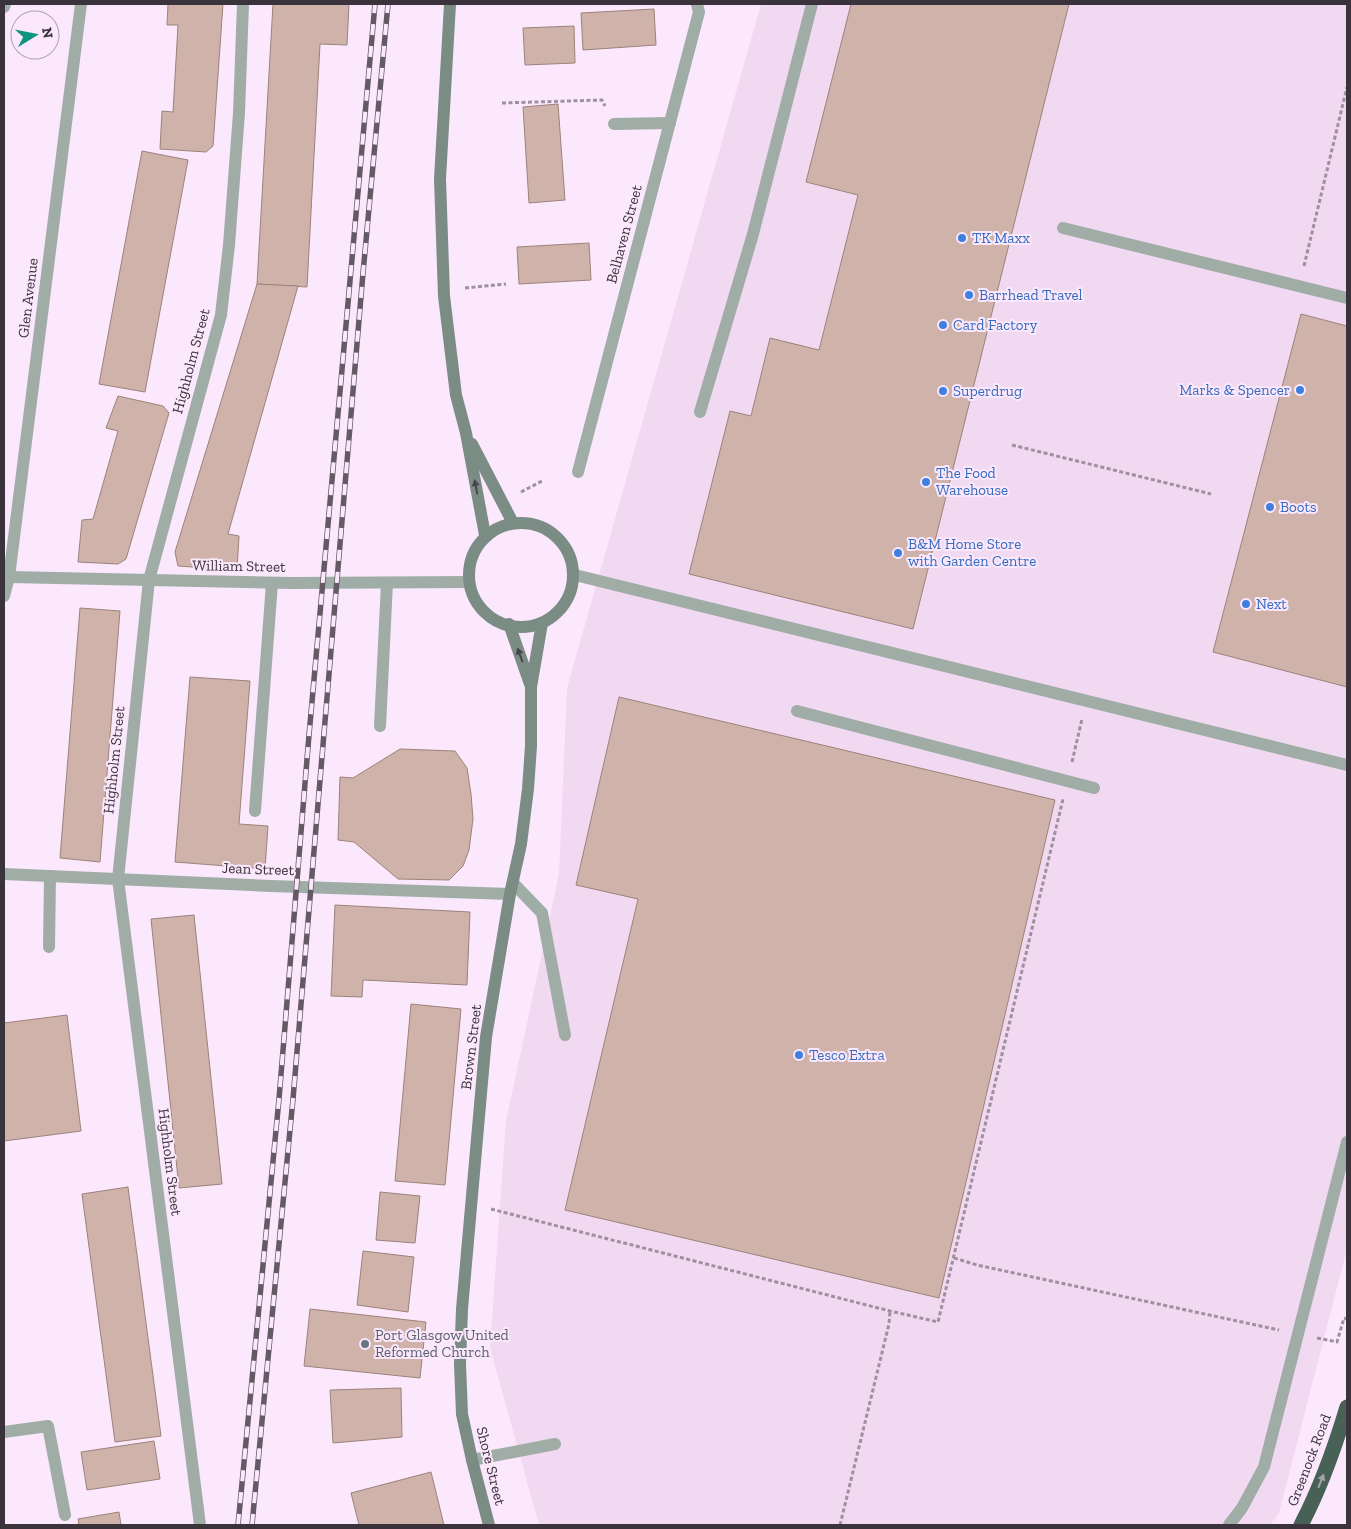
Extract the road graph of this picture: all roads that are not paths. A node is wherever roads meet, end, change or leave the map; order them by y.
1 (80, 4) edge
2 (243, 4) edge
3 (450, 4) edge
4 (697, 4) edge
5 (812, 4) edge
6 (670, 123) junction
7 (614, 124) road end
8 (1063, 228) dead end
9 (1347, 298) edge
10 (700, 412) dead end
11 (466, 433) junction
12 (578, 472) dead end
13 (513, 523) junction
14 (485, 535) junction
15 (575, 575) junction
16 (9, 577) junction
17 (149, 580) junction
18 (469, 582) junction
19 (272, 583) junction
20 (387, 583) junction
21 (4, 593) edge
22 (542, 623) junction
23 (508, 624) junction
24 (531, 687) junction
25 (797, 711) dead end
26 (380, 726) dead end
27 (1347, 765) edge
28 (1094, 788) dead end
29 (255, 811) dead end
30 (4, 874) edge
31 (50, 876) junction
32 (118, 879) junction
33 (512, 888) junction
34 (49, 947) dead end
35 (566, 1035) dead end
36 (1347, 1142) edge
37 (1347, 1407) edge
38 (462, 1414) joint
39 (4, 1432) edge
40 (555, 1444) dead end
41 (472, 1460) junction
42 (65, 1515) dead end
43 (200, 1525) edge
44 (490, 1525) edge
45 (1229, 1525) edge
46 (1301, 1525) edge

1 - 16 street, Glen Avenue
2 - 17 street, Highholm Street
3 - 11 street
4 - 6 street, Belhaven Street
5 - 10 street
6 - 7 street
6 - 12 street, Belhaven Street
8 - 9 street
11 - 13 street
14 -> 11 street
13 - 14 street
13 - 15 street
14 - 18 street
15 - 22 street
15 - 27 street
16 - 17 street, William Street
16 - 21 street, Glen Avenue
17 - 19 street, William Street
17 - 32 street, Highholm Street
18 - 20 street, William Street
18 - 23 street
19 - 20 street, William Street
19 - 29 street
20 - 26 street
22 - 23 street
22 - 24 street, Brown Street
24 -> 23 street, Brown Street
24 - 33 street, Brown Street
25 - 28 street
30 - 31 street, Jean Street
31 - 32 street, Jean Street
31 - 34 street
32 - 33 street, Jean Street
32 - 43 street, Highholm Street
33 - 35 street
33 - 38 street, Brown Street
36 - 45 street
46 -> 37 highway, Greenock Road
38 - 41 street, Shore Street
39 - 42 street
40 - 41 street
41 - 44 street, Shore Street

